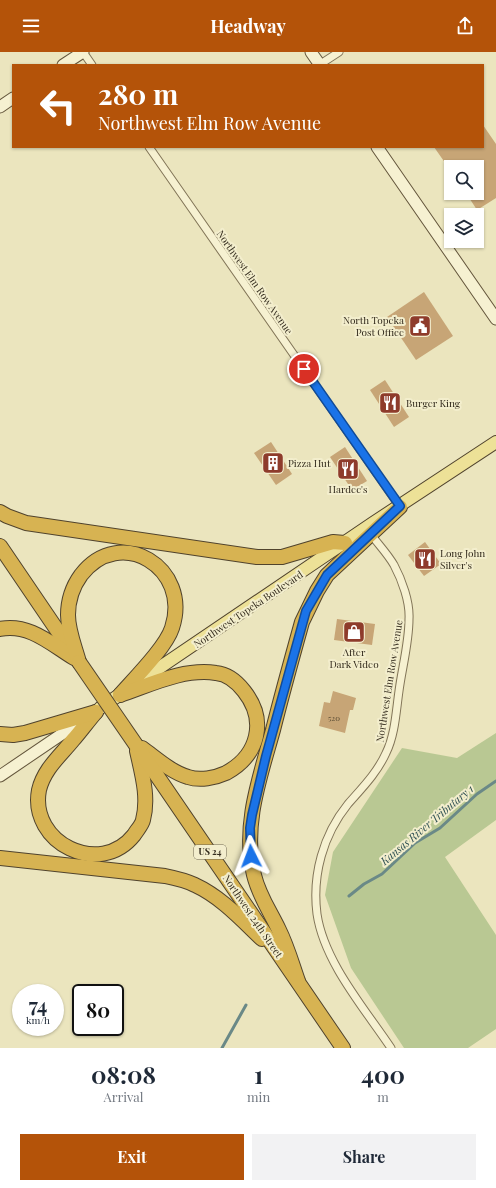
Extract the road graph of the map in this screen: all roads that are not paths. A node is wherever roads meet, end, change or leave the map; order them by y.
1 (83, 52) edge
2 (311, 52) edge
3 (339, 52) edge
4 (65, 64) edge
5 (91, 64) edge
6 (318, 64) edge
7 (321, 64) edge
8 (12, 99) edge
9 (0, 107) edge
10 (150, 148) edge
11 (378, 148) edge
12 (496, 318) edge
13 (496, 442) edge
14 (400, 506) junction
15 (0, 512) edge
16 (368, 531) junction
17 (346, 543) junction
18 (0, 546) edge
19 (0, 629) edge
20 (80, 662) junction
21 (120, 695) junction
22 (96, 712) junction
23 (0, 734) edge
24 (136, 745) junction
25 (0, 776) edge
26 (0, 858) edge
27 (283, 960) junction
28 (298, 981) junction
29 (343, 1048) edge
30 (391, 1048) edge

1 - 4 street
1 - 5 street
2 - 6 street
3 - 7 street
8 - 9 street
10 - 14 street, Northwest Elm Row Avenue
11 - 12 street
13 - 14 main road
14 - 16 highway
15 - 17 highway
16 - 17 main road, Northwest Topeka Boulevard
16 - 28 highway
16 - 30 street, Northwest Elm Row Avenue
17 - 21 main road, Northwest Topeka Boulevard
18 - 20 highway, US 24
19 - 20 highway
20 - 21 highway
20 - 24 highway, US 24, bridge
21 - 22 main road, Northwest Topeka Boulevard
21 - 24 highway
22 - 23 highway
22 - 24 highway
22 - 25 street, Northwest Topeka Boulevard
24 - 27 highway, Northwest 24th Street / US 24
26 - 27 highway
27 - 28 highway, Northwest 24th Street / US 24
28 - 29 highway, Northwest 24th Street / US 24

